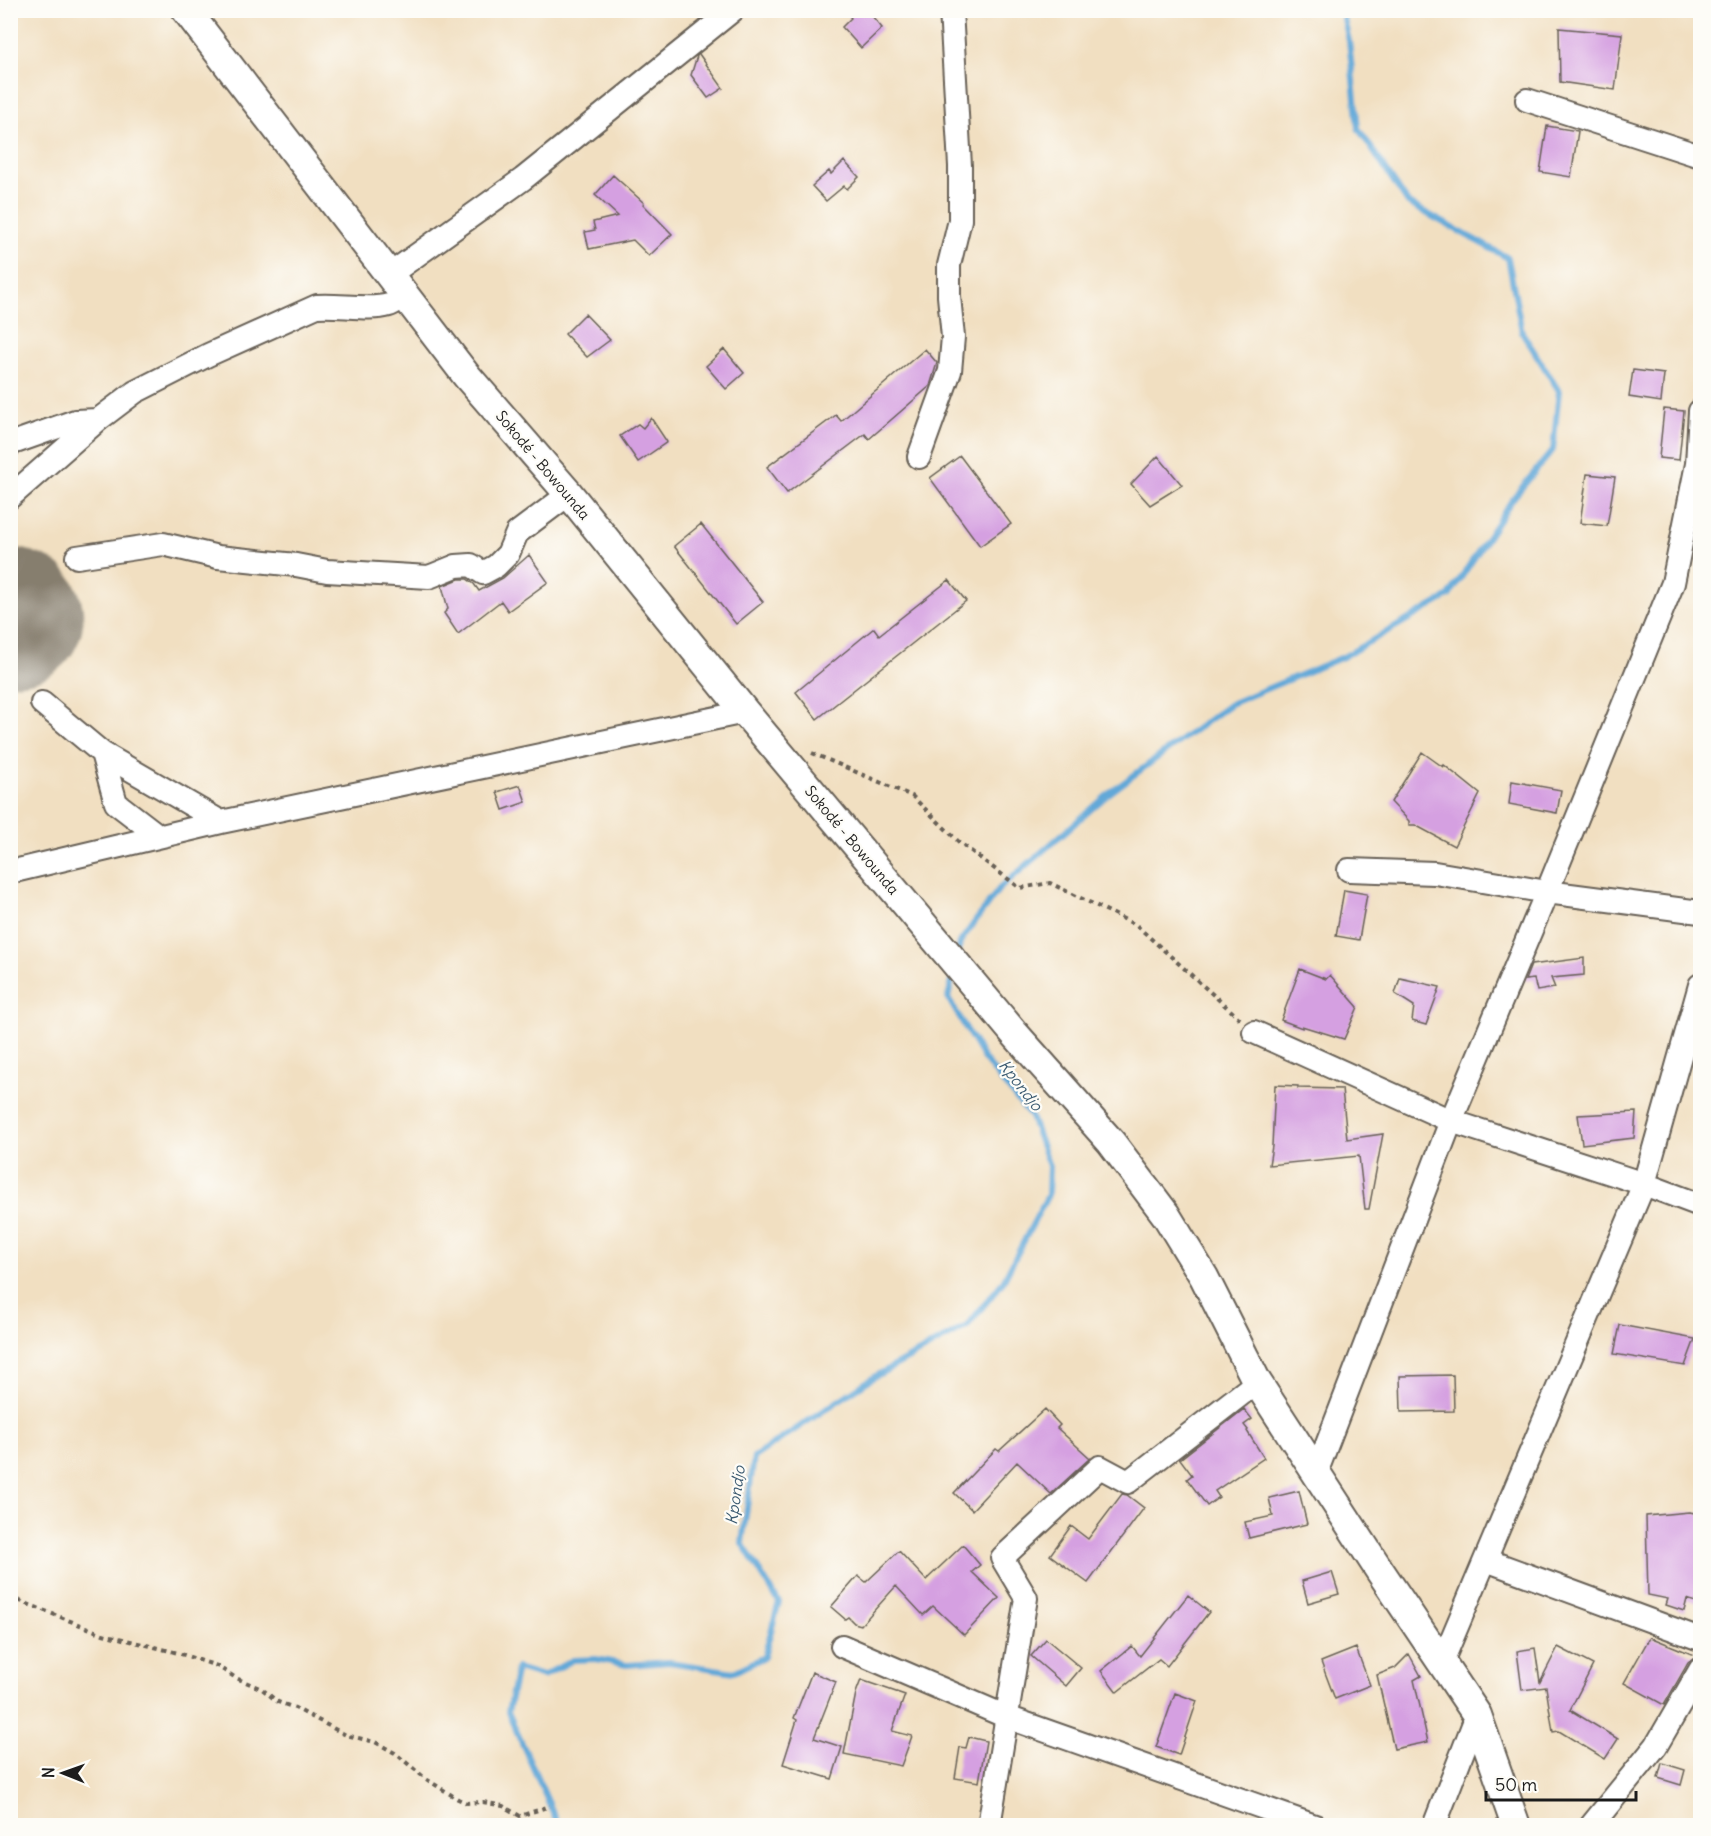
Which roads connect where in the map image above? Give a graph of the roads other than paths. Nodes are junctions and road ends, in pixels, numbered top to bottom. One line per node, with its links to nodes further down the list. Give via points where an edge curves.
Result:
1 (186, 10): 6 (main road, Sokodé - Bowounda)
2 (733, 10): 6 (street)
3 (951, 10): 10 (street, via 960,198 960,220 949,265 953,337 950,371)
4 (1527, 100): 5 (street)
5 (1701, 156)
6 (397, 285): 8 (street, via 389,305 317,306 135,392); 12 (main road, Sokodé - Bowounda, via 466,375)
7 (1701, 411): 11 (street)
8 (98, 420): 9 (street, via 75,421); 13 (street)
9 (10, 444)
10 (919, 457)
11 (1699, 464): 22 (street, via 1673,583)
12 (568, 494): 14 (street, via 517,533 508,554 483,573 471,566 456,566 429,577 327,571 218,557 163,544); 16 (main road, Sokodé - Bowounda)
13 (10, 497)
14 (77, 557)
15 (42, 703): 17 (street)
16 (745, 712): 18 (street); 29 (main road, Sokodé - Bowounda, via 1014,1033 1111,1142 1166,1215 1204,1277)
17 (102, 753): 18 (street); 19 (street, via 116,803)
18 (221, 822): 19 (street)
19 (159, 836): 21 (street)
20 (1349, 870): 22 (street, via 1434,873)
21 (10, 873)
22 (1547, 892): 23 (street); 26 (street)
23 (1701, 912)
24 (1701, 985): 27 (street)
25 (1254, 1032): 26 (street)
26 (1451, 1121): 27 (street); 30 (street)
27 (1644, 1184): 28 (street); 31 (street)
28 (1701, 1205)
29 (1257, 1382): 30 (main road, Sokodé - Bowounda); 37 (street, via 1128,1482 1100,1467 1002,1558 1026,1598)
30 (1316, 1473): 34 (main road, Sokodé - Bowounda)
31 (1486, 1560): 32 (street); 34 (street)
32 (1701, 1639)
33 (842, 1646): 37 (street)
34 (1442, 1662): 36 (main road, Sokodé - Bowounda)
35 (1701, 1670): 42 (street, via 1656,1746)
36 (1477, 1714): 40 (street); 41 (main road, Sokodé - Bowounda)
37 (1007, 1717): 38 (street); 39 (street)
38 (989, 1826)
39 (1315, 1826)
40 (1434, 1826)
41 (1516, 1826)
42 (1591, 1826)

